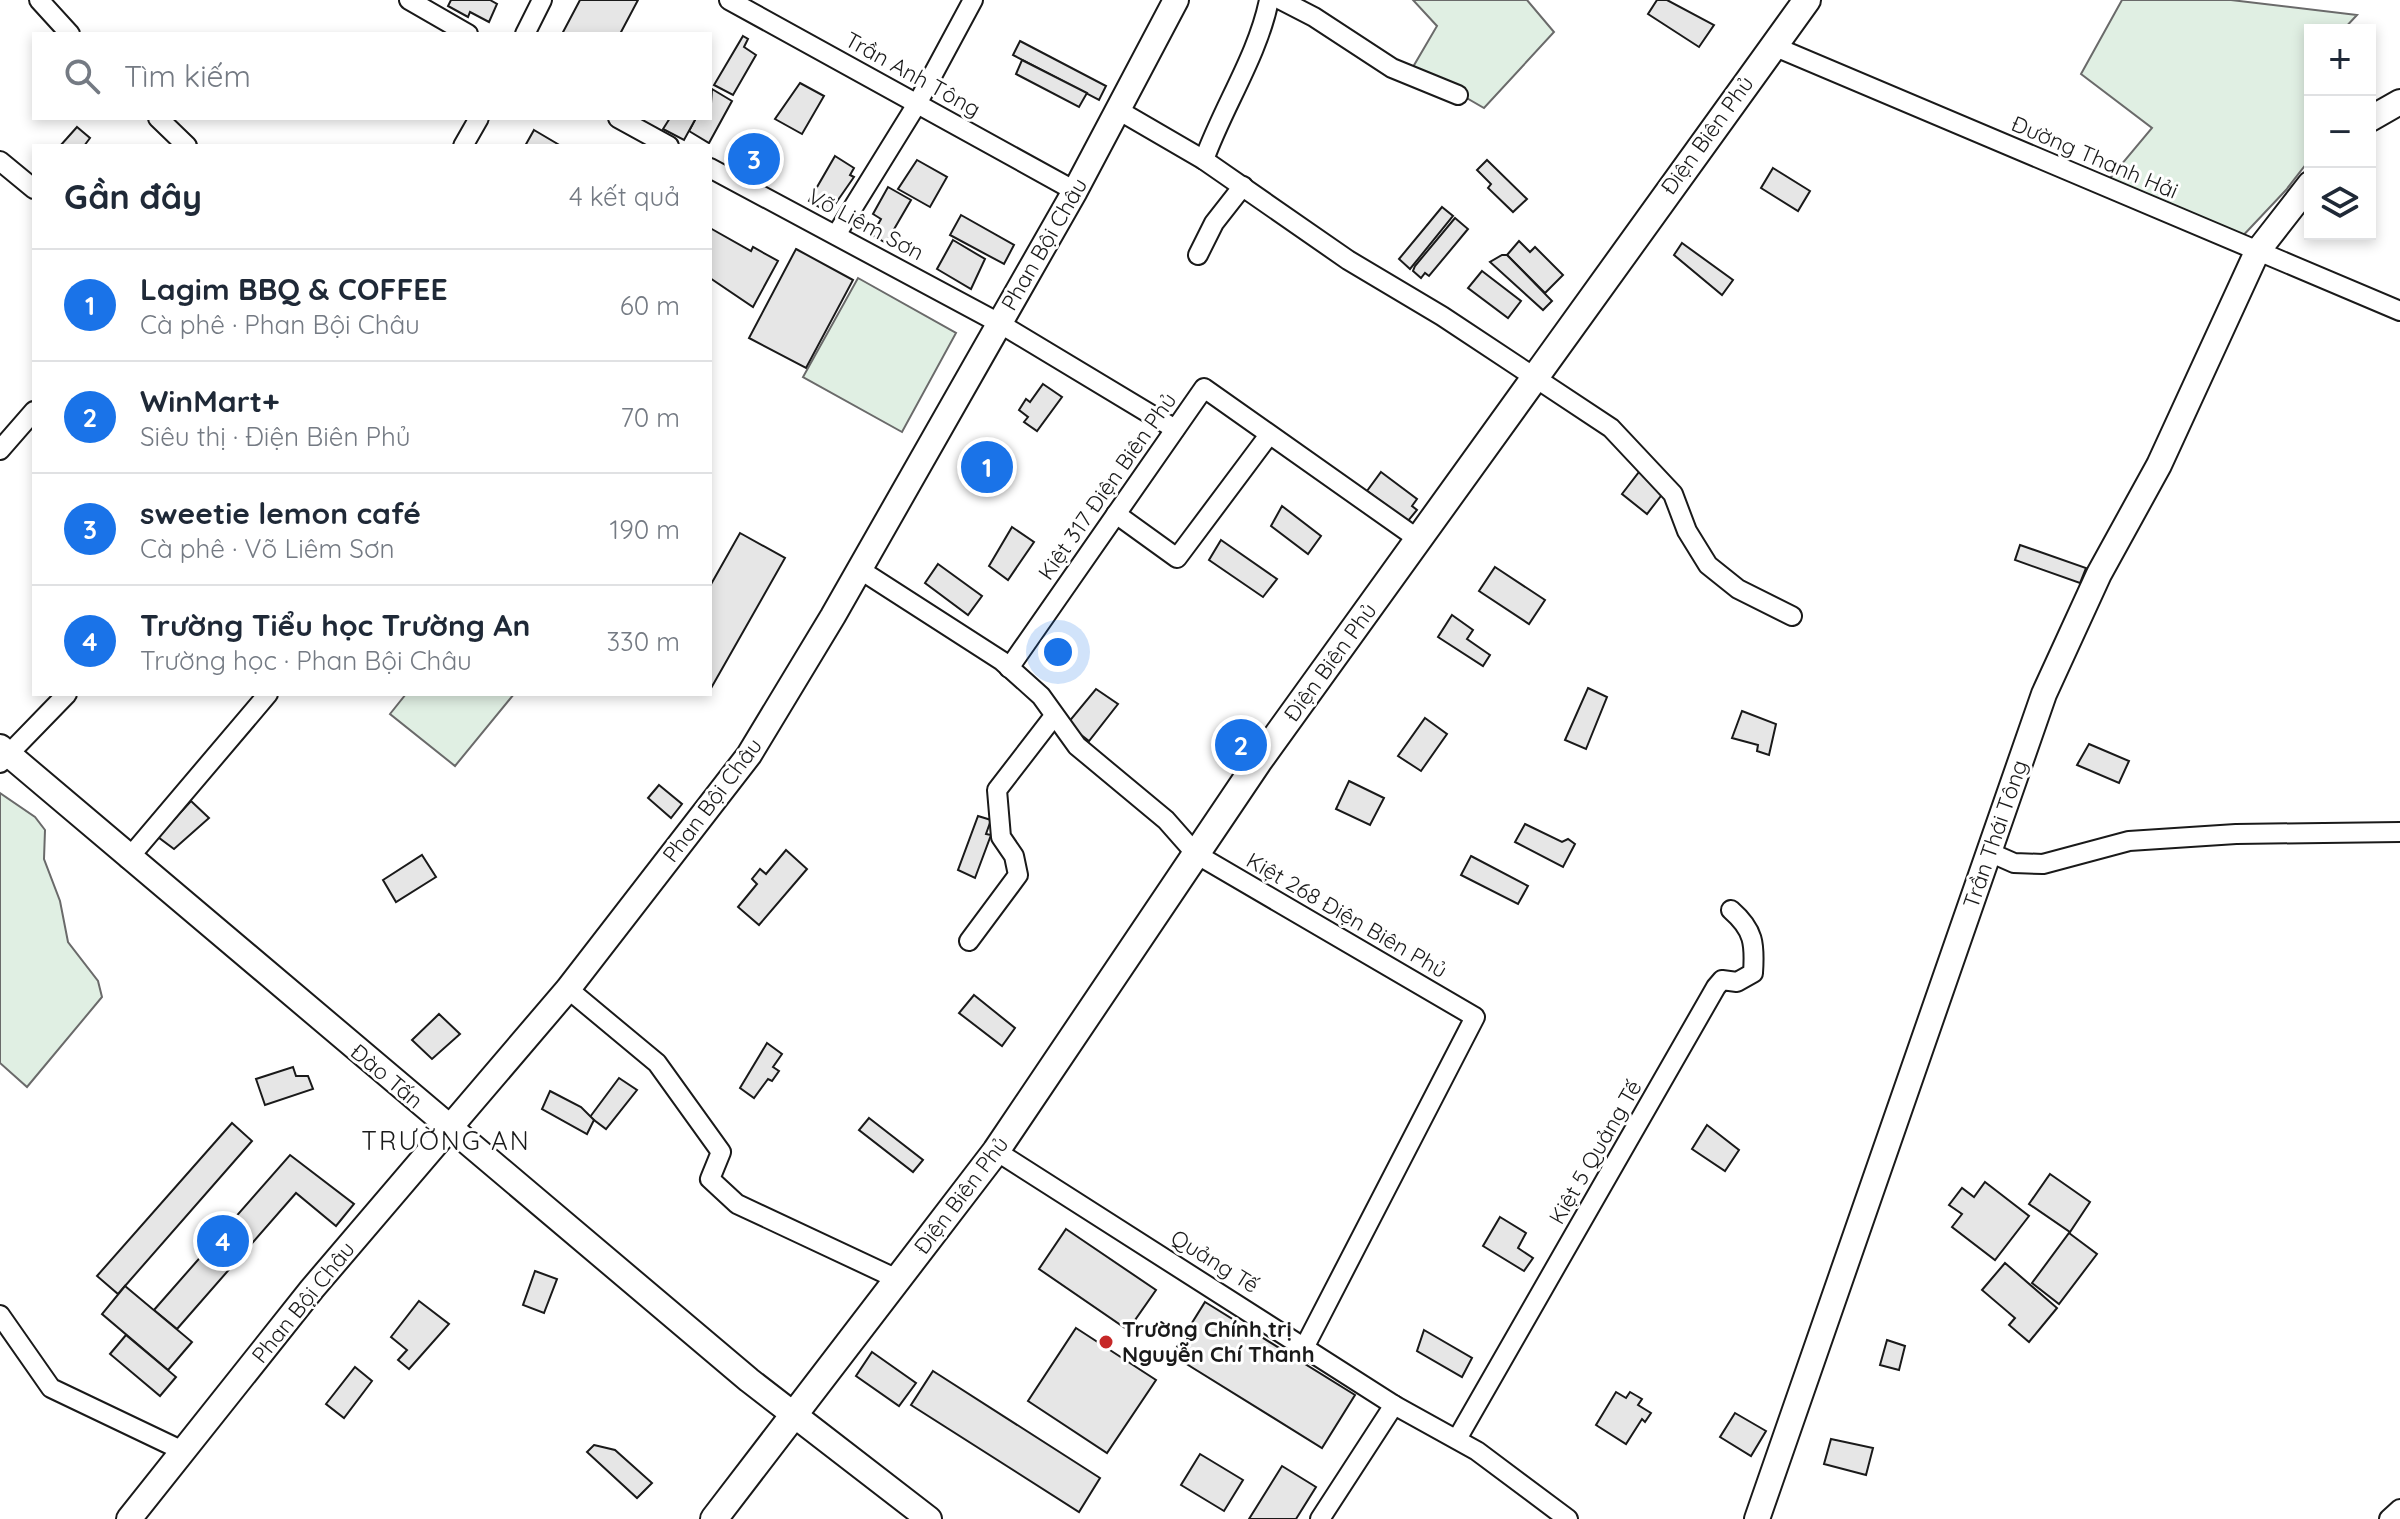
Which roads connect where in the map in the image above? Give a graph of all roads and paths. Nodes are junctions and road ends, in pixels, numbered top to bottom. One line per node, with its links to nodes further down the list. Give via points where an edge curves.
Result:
1 (39, 0): 10 (street)
2 (409, 0): 11 (street)
3 (542, 0): 12 (street)
4 (729, 0): 16 (street, Trần Anh Tông)
5 (973, 0): 16 (street)
6 (1176, 0): 17 (street, Phan Bội Châu)
7 (1269, 0): 25 (street)
8 (1281, 0): 14 (street, via 1392,68)
9 (1807, 0): 13 (main road, Điện Biên Phủ)
10 (68, 32)
11 (465, 32)
12 (526, 32)
13 (1771, 45): 33 (street, Đường Thanh Hải); 37 (main road, Điện Biên Phủ)
14 (1458, 95)
15 (2400, 102): 18 (street)
16 (917, 104): 30 (street, Trần Anh Tông); 32 (street)
17 (1118, 110): 25 (street); 30 (street, Phan Bội Châu)
18 (2376, 116)
19 (160, 120): 22 (street)
20 (478, 120): 23 (street)
21 (622, 120): 24 (street)
22 (185, 144)
23 (464, 144)
24 (665, 144)
25 (1204, 160): 28 (street)
26 (0, 161): 29 (street)
27 (712, 169): 32 (street, Võ Liêm Sơn)
28 (1243, 186): 34 (street, via 1214,223); 37 (street)
29 (32, 187)
30 (1075, 191): 36 (street, Phan Bội Châu)
31 (2304, 192): 33 (street, Trần Thái Tông)
32 (836, 235): 36 (street, Võ Liêm Sơn)
33 (2257, 252): 35 (street, Đường Thanh Hải); 52 (street, Trần Thái Tông, via 2159,465 2099,574 2044,694)
34 (1198, 255)
35 (2400, 311)
36 (999, 323): 39 (street, Võ Liêm Sơn); 44 (street, Phan Bội Châu)
37 (1533, 378): 43 (main road, Điện Biên Phủ); 45 (street, via 1611,428 1636,454 1673,494 1708,565 1738,589)
38 (32, 413): 41 (street)
39 (1175, 429): 40 (street, Kiệt 317 Điện Biên Phủ, via 1204,388); 42 (street, Kiệt 317 Điện Biên Phủ)
40 (1269, 435): 42 (street, via 1177,558); 43 (street, Kiệt 317 Điện Biên Phủ)
41 (0, 450)
42 (1116, 514): 46 (street, Kiệt 317 Điện Biên Phủ)
43 (1418, 539): 53 (main road, Điện Biên Phủ)
44 (859, 569): 46 (street, Kiệt 268 Điện Biên Phủ); 57 (street, Phan Bội Châu, via 749,755)
45 (1792, 616)
46 (1009, 668): 49 (street, Kiệt 268 Điện Biên Phủ, via 1041,696)
47 (65, 696): 50 (street)
48 (266, 696): 54 (street)
49 (1054, 716): 53 (street, Kiệt 268 Điện Biên Phủ, via 1077,746 1166,820); 56 (street, via 997,790 1001,837 1014,856 1018,875)
50 (3, 755): 54 (street, Đào Tấn)
51 (2400, 832): 52 (street, via 2129,841 2043,864 2014,863)
52 (1989, 852): 73 (street, Trần Thái Tông)
53 (1196, 854): 59 (main road, Điện Biên Phủ); 62 (street, Kiệt 268 Điện Biên Phủ, via 1475,1017)
54 (128, 859): 58 (street, Đào Tấn)
55 (1731, 910): 65 (street, Kiệt 5 Quảng Tế, via 1756,943 1753,973 1737,982 1722,980 1716,987)
56 (969, 941)
57 (568, 989): 58 (street, Phan Bội Châu); 60 (street, via 657,1063 721,1152 710,1179 737,1204)
58 (449, 1128): 64 (street, Đào Tấn); 66 (street, Phan Bội Châu)
59 (996, 1151): 60 (main road, Điện Biên Phủ); 62 (street, Quảng Tế)
60 (897, 1279): 64 (main road, Điện Biên Phủ)
61 (0, 1315): 66 (street, via 51,1388)
62 (1305, 1346): 63 (street, Quảng Tế)
63 (1394, 1405): 65 (street, Quảng Tế); 71 (street)
64 (792, 1415): 69 (main road, Điện Biên Phủ); 70 (street, Đào Tấn)
65 (1457, 1439): 72 (street, Quảng Tế)
66 (183, 1451): 68 (street, Phan Bội Châu)
67 (2400, 1509): 74 (street)
68 (129, 1519)
69 (714, 1519)
70 (929, 1519)
71 (1320, 1519)
72 (1568, 1519)
73 (1757, 1519)
74 (2389, 1519)

